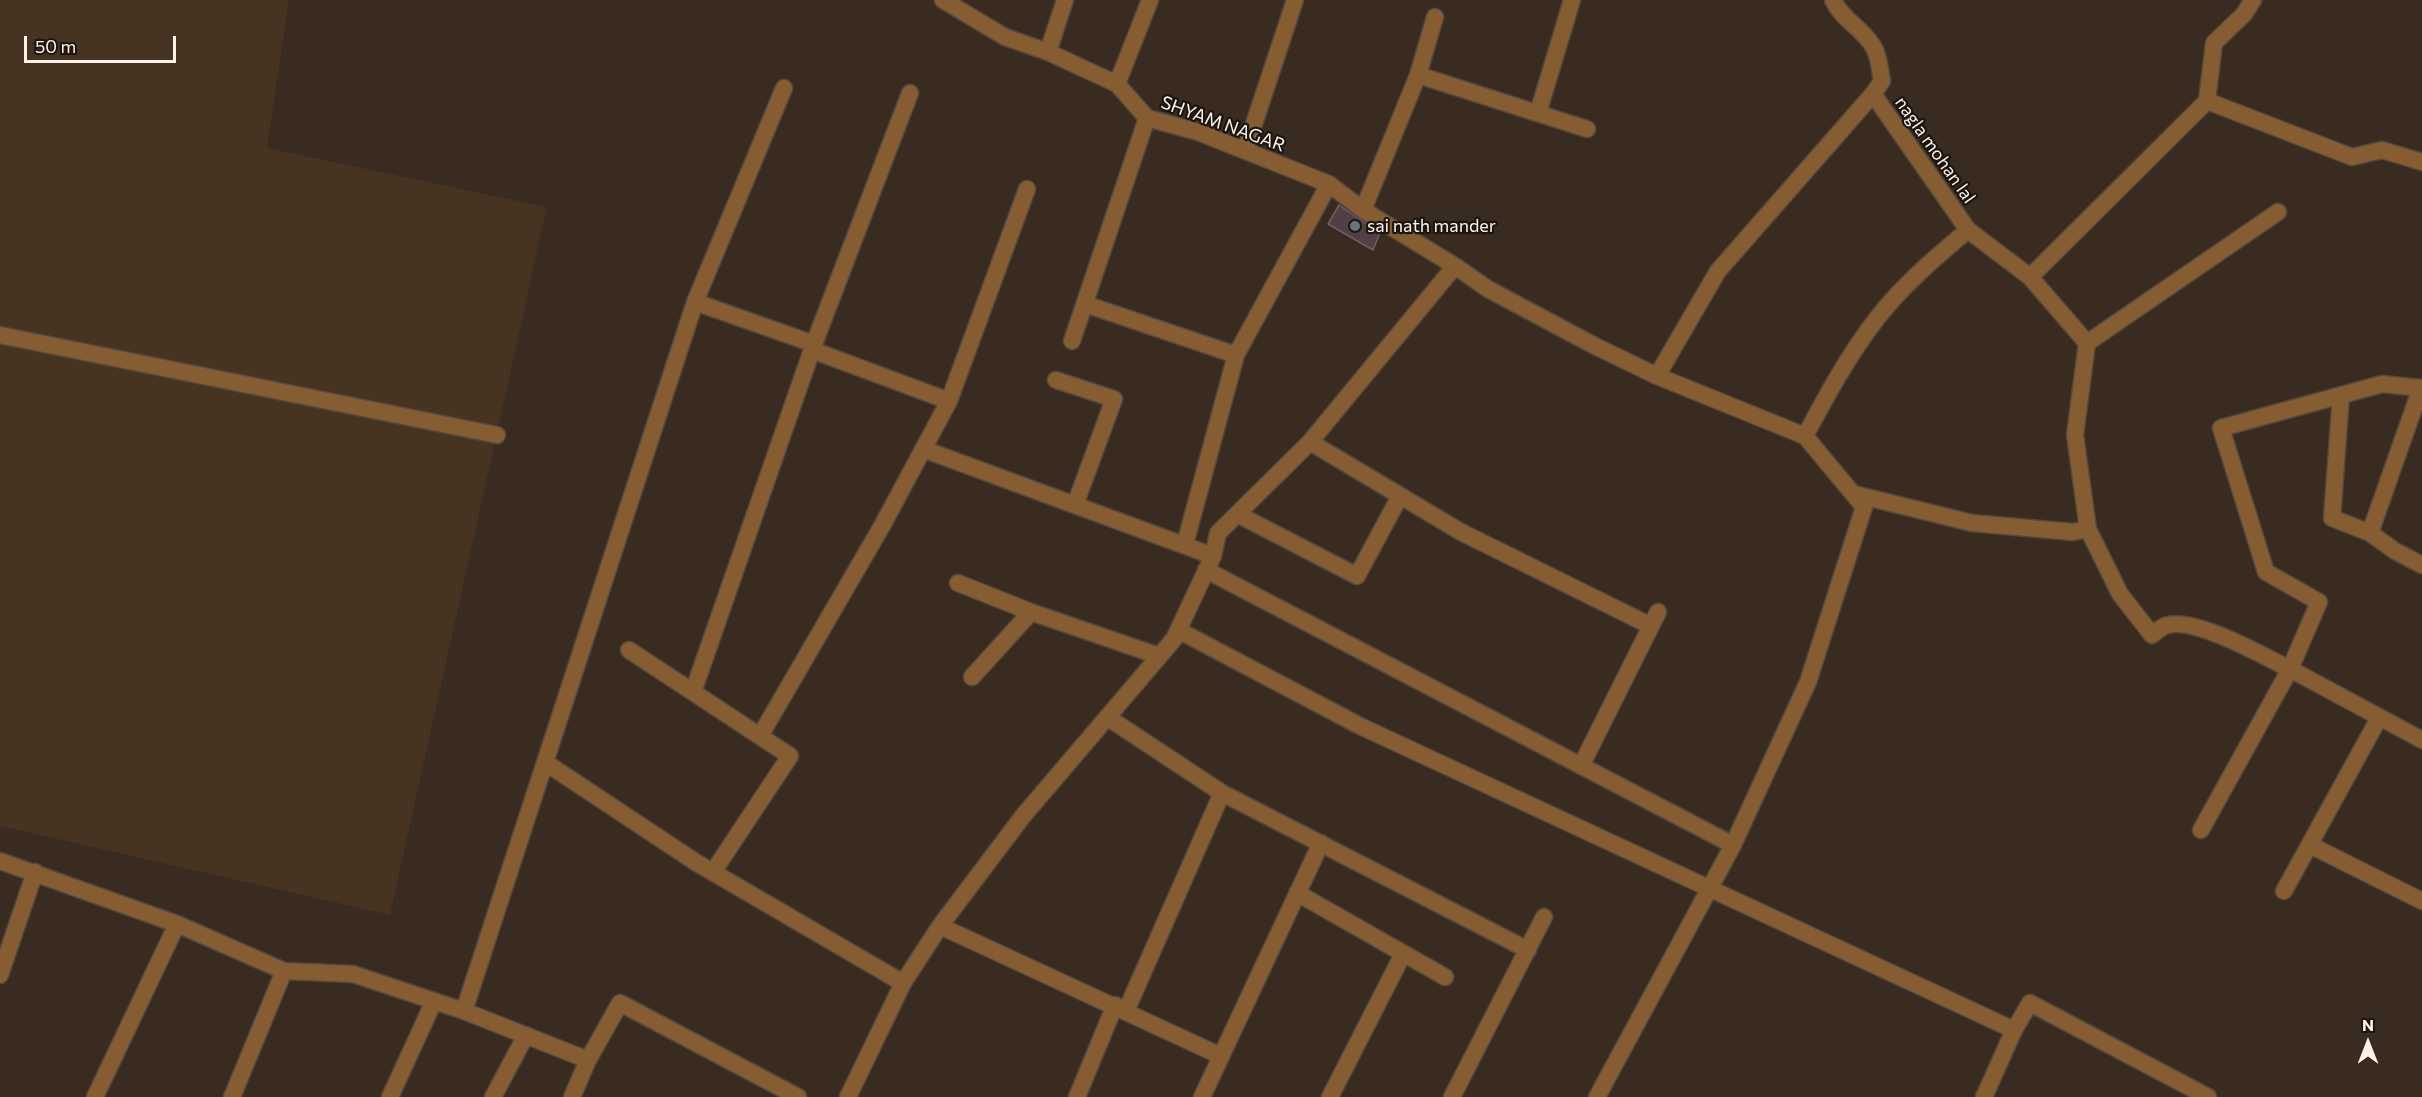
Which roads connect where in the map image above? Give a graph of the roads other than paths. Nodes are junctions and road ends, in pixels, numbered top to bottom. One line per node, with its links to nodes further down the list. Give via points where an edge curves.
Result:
1 (944, 0): 9 (street, SHYAM NAGAR, via 1005,37)
2 (1065, 0): 9 (street)
3 (1150, 0): 11 (street)
4 (1295, 0): 19 (street)
5 (1572, 0): 16 (street)
6 (1833, 0): 14 (street, via 1838,12 1875,48 1882,81)
7 (2253, 0): 15 (street, via 2214,43)
8 (1435, 17): 10 (street)
9 (1048, 52): 11 (street, SHYAM NAGAR)
10 (1418, 75): 16 (street); 23 (street)
11 (1117, 84): 17 (street, SHYAM NAGAR)
12 (784, 88): 28 (street)
13 (910, 93): 33 (street)
14 (1873, 94): 25 (street, nagla mohan lal); 35 (street, nagla mohan lal, via 1718,271)
15 (2207, 101): 20 (street, via 2352,157 2382,150); 27 (street)
16 (1538, 114): 18 (street)
17 (1147, 118): 19 (street, SHYAM NAGAR, via 1198,132); 29 (street)
18 (1587, 129)
19 (1245, 151): 21 (street, SHYAM NAGAR)
20 (2422, 162)
21 (1329, 184): 23 (street, SHYAM NAGAR); 34 (street)
22 (1028, 189): 39 (street)
23 (1363, 210): 26 (street, SHYAM NAGAR)
24 (2278, 212): 32 (street)
25 (1968, 230): 27 (street); 41 (street, nagla mohan lal, via 1921,270 1878,317 1839,373)
26 (1455, 266): 35 (street, SHYAM NAGAR, via 1488,290); 42 (street)
27 (2030, 277): 32 (street)
28 (695, 302): 33 (street); 65 (street)
29 (1085, 304): 31 (street); 34 (street)
30 (0, 335): 40 (street)
31 (1072, 341)
32 (2087, 343): 48 (street, via 2075,435)
33 (813, 347): 39 (street); 60 (street)
34 (1236, 355): 50 (street)
35 (1657, 376): 41 (street)
36 (1056, 380): 46 (street, via 1114,399)
37 (2422, 388): 38 (street, via 2382,384); 49 (street)
38 (2341, 395): 49 (street, via 2332,518); 58 (street, via 2221,428 2266,572 2319,602)
39 (949, 401): 43 (street)
40 (496, 435)
41 (1805, 436): 44 (street)
42 (1310, 442): 45 (street); 47 (street)
43 (923, 449): 46 (street); 63 (street)
44 (1854, 494): 48 (street, via 1972,523 2073,532); 70 (street, via 1864,507 1808,682)
45 (1400, 496): 47 (street, via 1357,576); 66 (street, via 1461,532 1654,619)
46 (1076, 505): 50 (street)
47 (1237, 514): 51 (street, via 1218,533)
48 (2088, 529): 58 (street, via 2120,594 2152,635 2165,625 2181,623 2210,631)
49 (2370, 533): 52 (street)
50 (1185, 544): 51 (street)
51 (1209, 563): 55 (street); 66 (street)
52 (2422, 565)
53 (958, 583): 54 (street)
54 (1031, 612): 57 (street); 59 (street)
55 (1178, 630): 57 (street); 75 (street, via 1360,726)
56 (629, 650): 60 (street)
57 (1159, 656): 61 (street)
58 (2290, 669): 62 (street); 68 (street)
59 (972, 677)
60 (693, 692): 63 (street)
61 (1107, 717): 67 (street); 81 (street, via 1023,816)
62 (2379, 718): 64 (street); 71 (street)
63 (760, 736): 74 (street, via 790,756)
64 (2422, 740)
65 (546, 763): 74 (street); 90 (street)
66 (1581, 766): 70 (street)
67 (1222, 793): 69 (street); 89 (street)
68 (2201, 830)
69 (1321, 843): 77 (street); 82 (street)
70 (1733, 845): 75 (street)
71 (2310, 845): 76 (street); 78 (street)
72 (0, 861): 73 (street)
73 (35, 872): 80 (street); 85 (street)
74 (713, 872): 87 (street)
75 (1708, 889): 91 (street); 106 (street)
76 (2284, 891)
77 (1298, 893): 83 (street); 93 (street)
78 (2422, 901)
79 (1544, 917): 82 (street)
80 (177, 924): 84 (street); 95 (street)
81 (940, 926): 87 (street); 89 (street)
82 (1528, 950): 105 (street)
83 (1403, 954): 86 (street); 104 (street)
84 (284, 971): 88 (street, via 353,974); 96 (street)
85 (0, 975)
86 (1446, 978)
87 (903, 982): 101 (street)
88 (434, 1001): 90 (street); 97 (street)
89 (1120, 1008): 93 (street); 102 (street)
90 (465, 1011): 92 (street)
91 (2014, 1030): 107 (street); 108 (street, via 2030,1003)
92 (526, 1035): 94 (street); 98 (street)
93 (1221, 1056): 103 (street)
94 (588, 1060): 99 (street); 100 (street, via 620,1003)
95 (95, 1097)
96 (232, 1097)
97 (390, 1097)
98 (493, 1097)
99 (572, 1097)
100 (798, 1097)
101 (848, 1097)
102 (1077, 1097)
103 (1202, 1097)
104 (1330, 1097)
105 (1452, 1097)
106 (1597, 1097)
107 (1984, 1097)
108 (2208, 1097)

